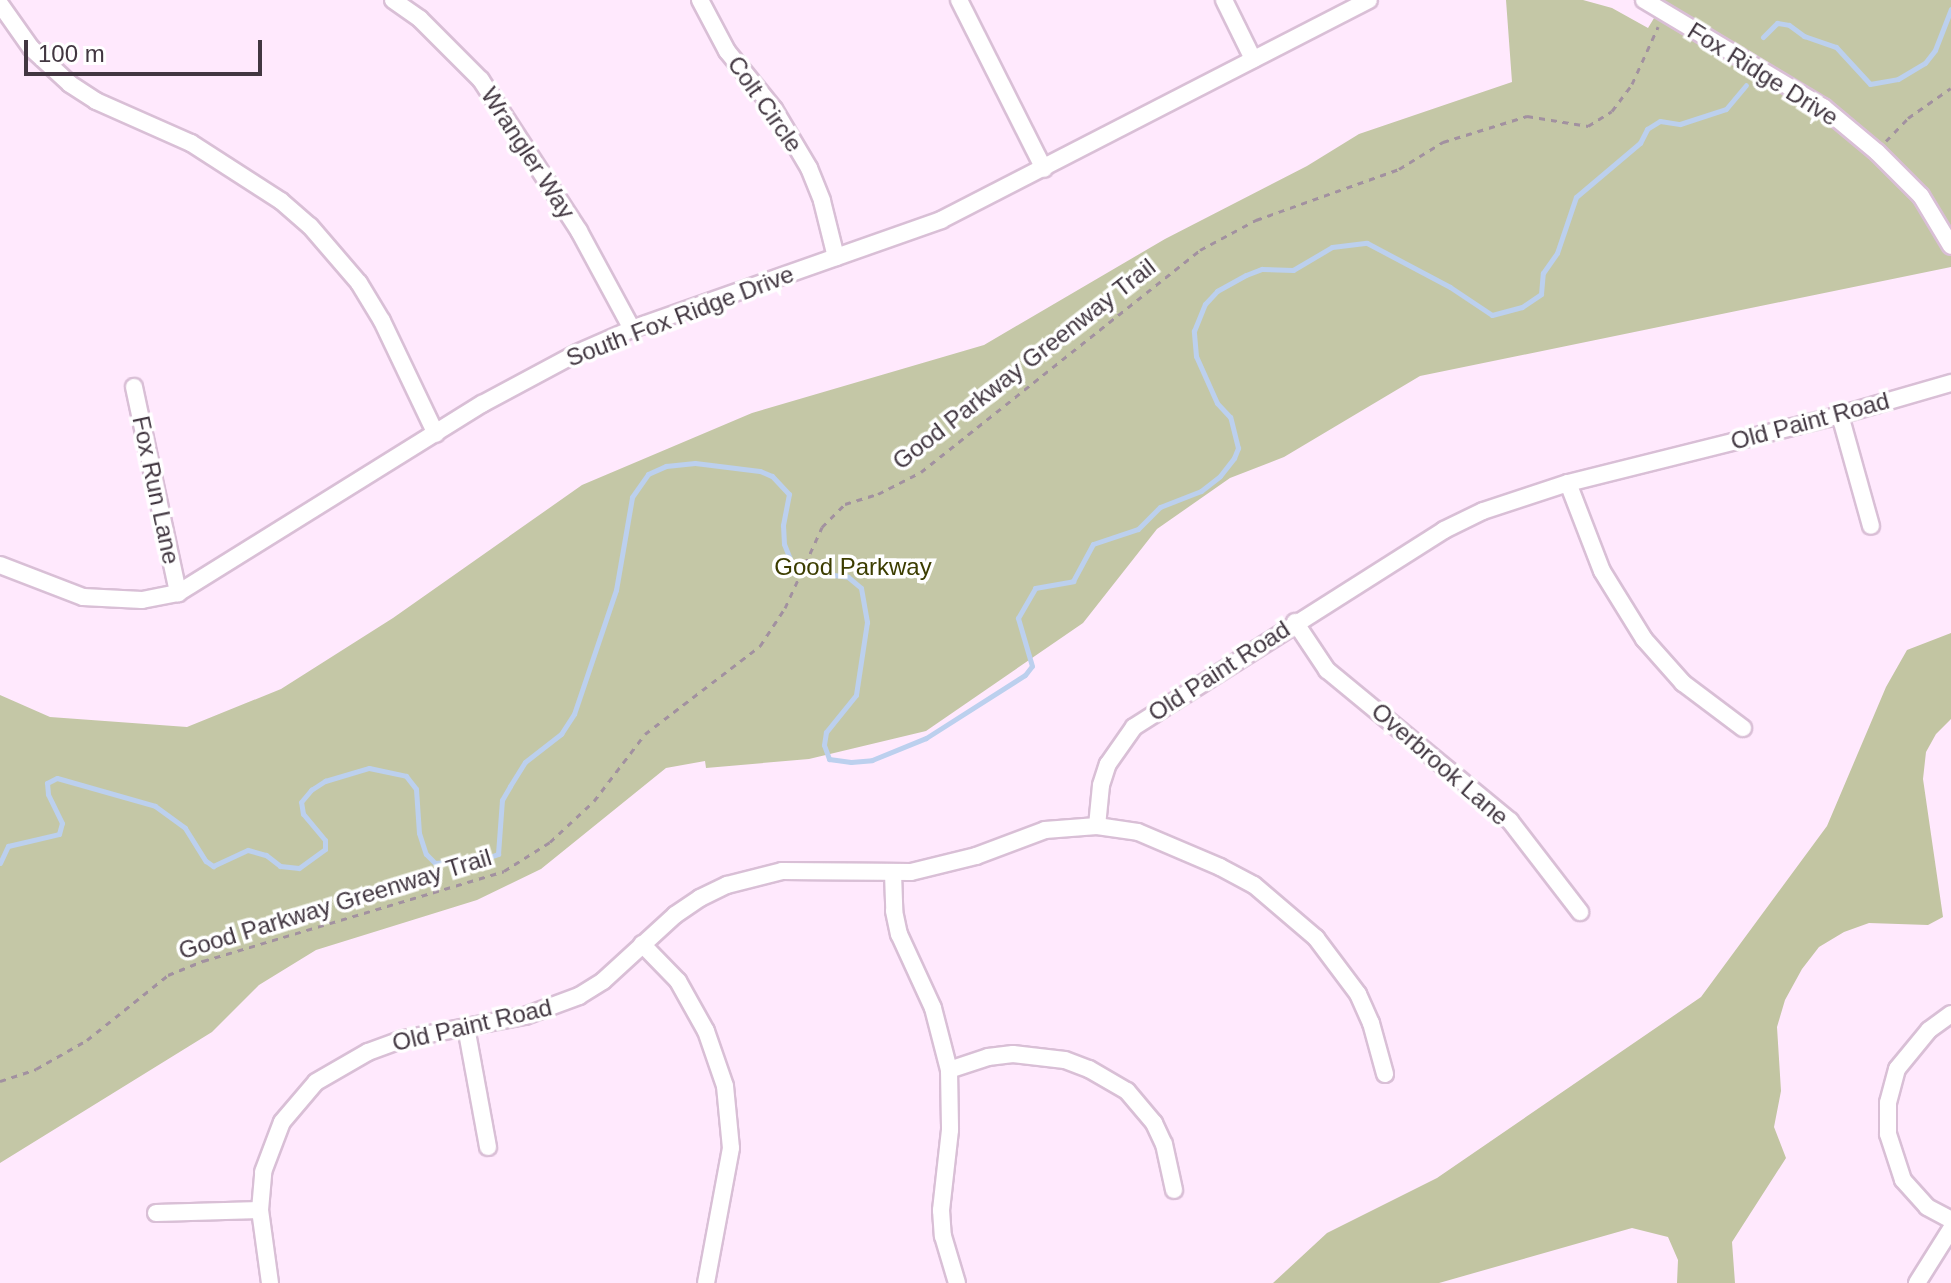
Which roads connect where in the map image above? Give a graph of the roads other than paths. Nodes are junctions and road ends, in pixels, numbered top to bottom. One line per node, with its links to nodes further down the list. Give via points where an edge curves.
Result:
1 (393, 0): 12 (street, Wrangler Way, via 420,19 481,80 579,231)
2 (700, 0): 11 (street, Colt Circle, via 727,51 774,109 804,158)
3 (959, 0): 9 (street)
4 (1224, 0): 8 (street)
5 (1369, 0): 8 (street, South Fox Ridge Drive)
6 (1644, 0): 10 (street, Fox Ridge Drive, via 1823,107 1921,196)
7 (0, 4): 16 (street, via 31,48 70,84 191,143 310,226 359,283)
8 (1253, 59): 9 (street, South Fox Ridge Drive)
9 (1044, 169): 11 (street, South Fox Ridge Drive, via 941,220)
10 (1951, 246)
11 (836, 257): 12 (street, South Fox Ridge Drive)
12 (632, 329): 16 (street, South Fox Ridge Drive, via 529,378)
13 (1951, 383): 15 (street, Old Paint Road)
14 (134, 387): 20 (street, Fox Run Lane)
15 (1840, 415): 17 (street, Old Paint Road); 18 (street)
16 (436, 434): 20 (street, South Fox Ridge Drive)
17 (1568, 483): 21 (street, Old Paint Road, via 1444,530); 22 (street, via 1602,571 1644,639 1683,683)
18 (1871, 526)
19 (0, 565): 20 (street, South Fox Ridge Drive, via 83,597 142,600)
20 (178, 593)
21 (1295, 622): 23 (street, Old Paint Road, via 1134,727 1108,764); 25 (street, Overbrook Lane, via 1327,670 1510,821)
22 (1743, 728)
23 (1097, 826): 24 (street, Old Paint Road, via 1045,830 953,863); 30 (street, via 1164,841 1220,867 1280,905 1339,965 1358,994)
24 (893, 873): 26 (street, Old Paint Road, via 812,869 752,877 700,898); 29 (street, via 899,934 933,1008)
25 (1580, 912)
26 (642, 944): 28 (street, Old Paint Road, via 579,996 525,1016); 38 (street, via 678,981 706,1031 725,1086 731,1148)
27 (1951, 1014): 35 (street, via 1929,1030 1897,1069 1888,1103 1888,1134 1903,1180 1927,1207)
28 (466, 1027): 31 (street); 33 (street, Old Paint Road, via 391,1043 316,1082 282,1122 271,1145)
29 (949, 1070): 32 (street, via 988,1057 1039,1055 1077,1064 1117,1084 1154,1123); 39 (street, via 950,1130 941,1210)
30 (1385, 1074)
31 (488, 1147)
32 (1174, 1190)
33 (260, 1210): 34 (street); 37 (street, Old Paint Road)
34 (156, 1213)
35 (1951, 1220)
36 (1951, 1229): 40 (street)
37 (270, 1283)
38 (706, 1283)
39 (957, 1283)
40 (1917, 1283)

